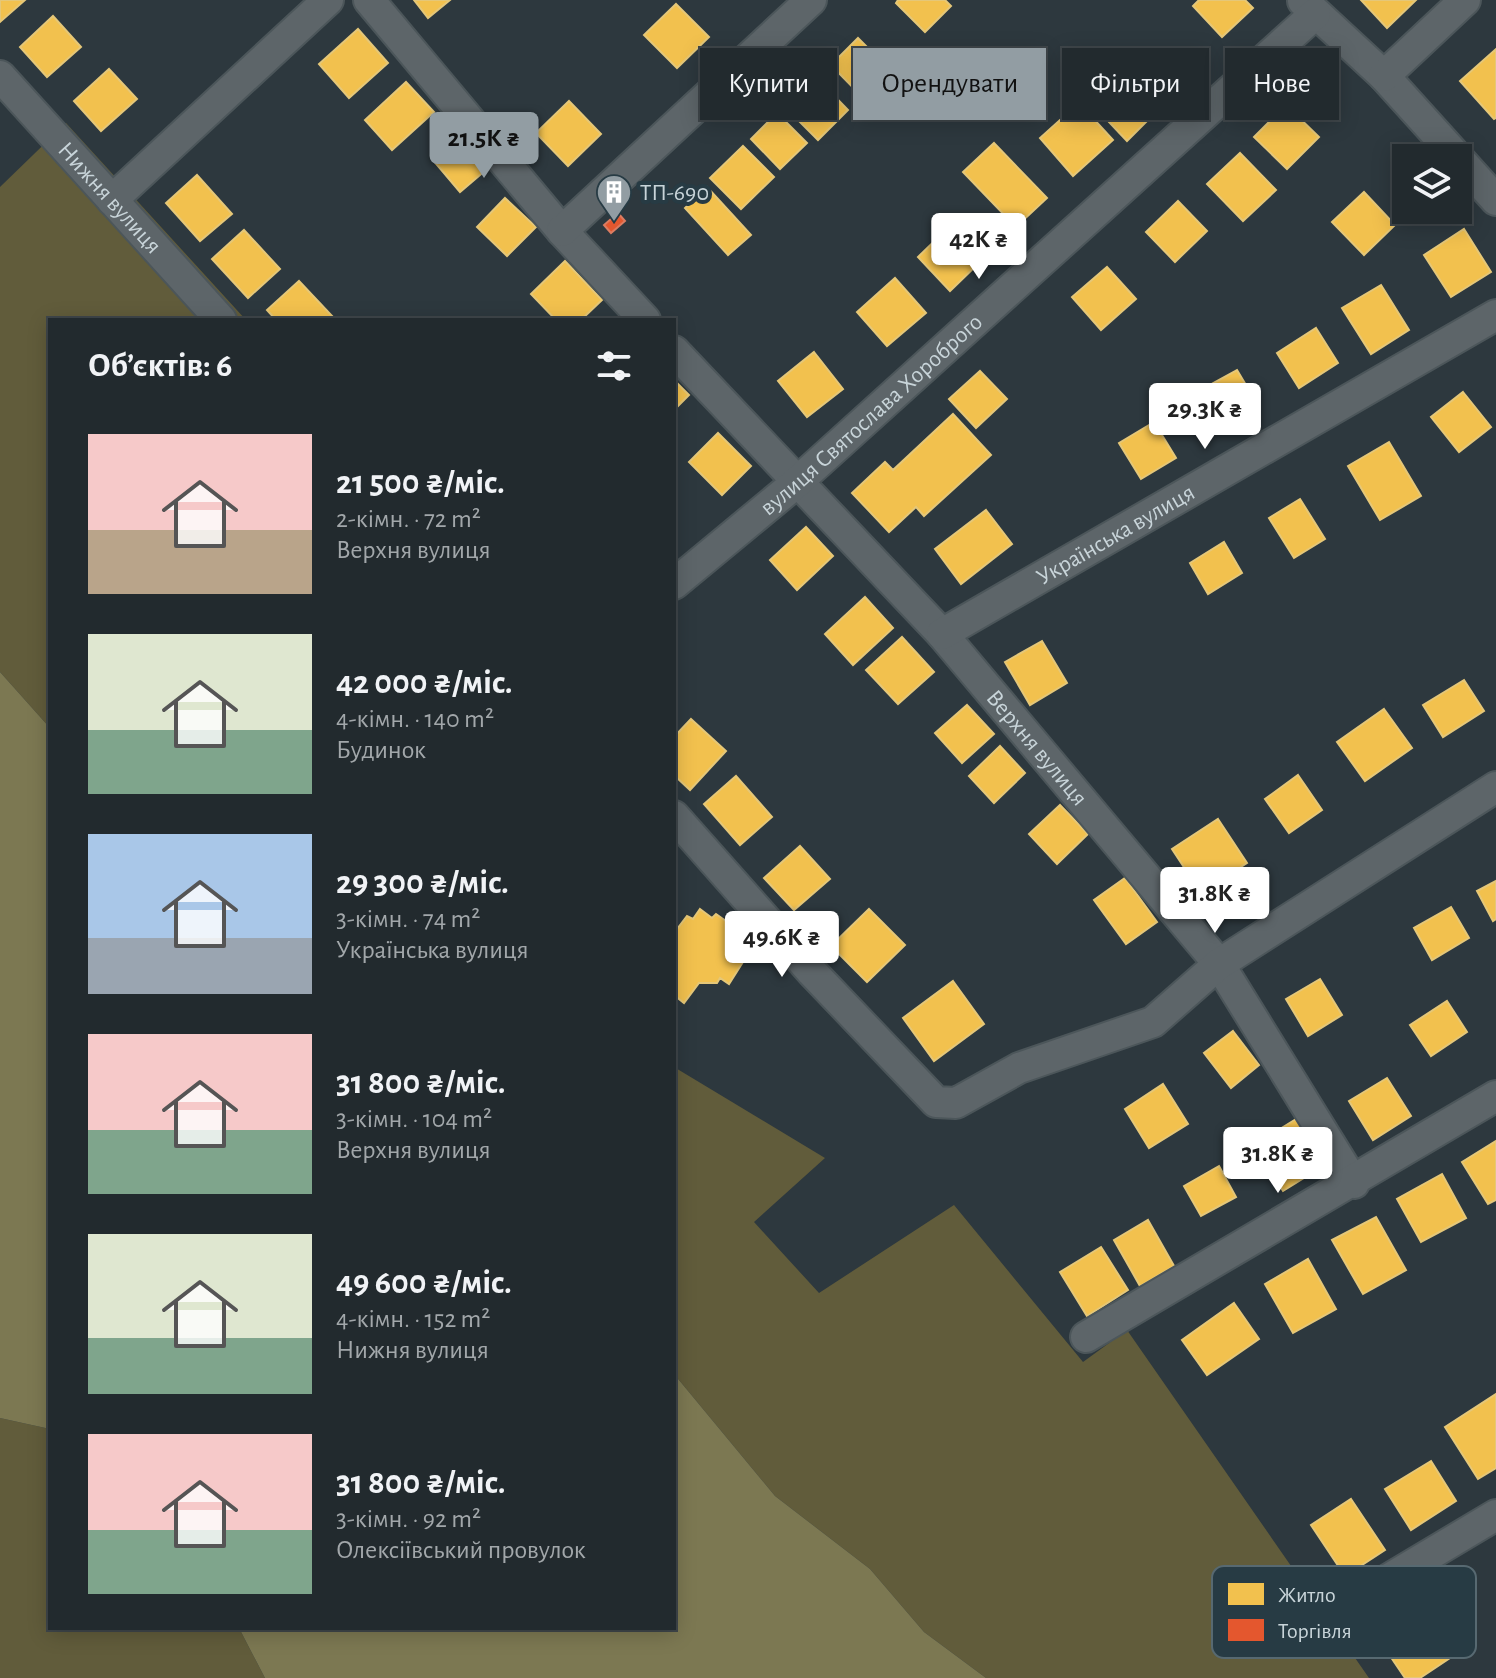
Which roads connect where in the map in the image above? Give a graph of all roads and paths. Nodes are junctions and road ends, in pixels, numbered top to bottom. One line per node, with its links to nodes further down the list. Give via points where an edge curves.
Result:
1 (328, 0): 10 (street)
2 (369, 0): 12 (street)
3 (811, 0): 12 (street)
4 (1465, 0): 7 (street)
5 (1308, 7): 7 (street); 17 (street, вулиця Святослава Хороброго)
6 (0, 76): 10 (street, Нижня вулиця)
7 (1384, 76): 8 (street)
8 (1445, 144)
9 (1472, 173): 11 (street)
10 (112, 200): 14 (street, Нижня вулиця)
11 (1496, 200)
12 (562, 231): 15 (street)
13 (1496, 315): 19 (street, Українська вулиця)
14 (219, 318)
15 (643, 318)
16 (676, 353): 17 (street, Верхня вулиця)
17 (796, 483): 18 (street, вулиця Святослава Хороброго); 19 (street, Верхня вулиця)
18 (676, 582)
19 (942, 634): 22 (street, Верхня вулиця)
20 (1496, 787): 22 (street)
21 (676, 818): 22 (street, via 936,1102 956,1103 1019,1068 1153,1022)
22 (1219, 964): 24 (street, Верхня вулиця)
23 (1496, 1096): 24 (street)
24 (1354, 1183): 25 (street)
25 (1086, 1337)
26 (1496, 1515): 27 (street)
27 (1411, 1566)

